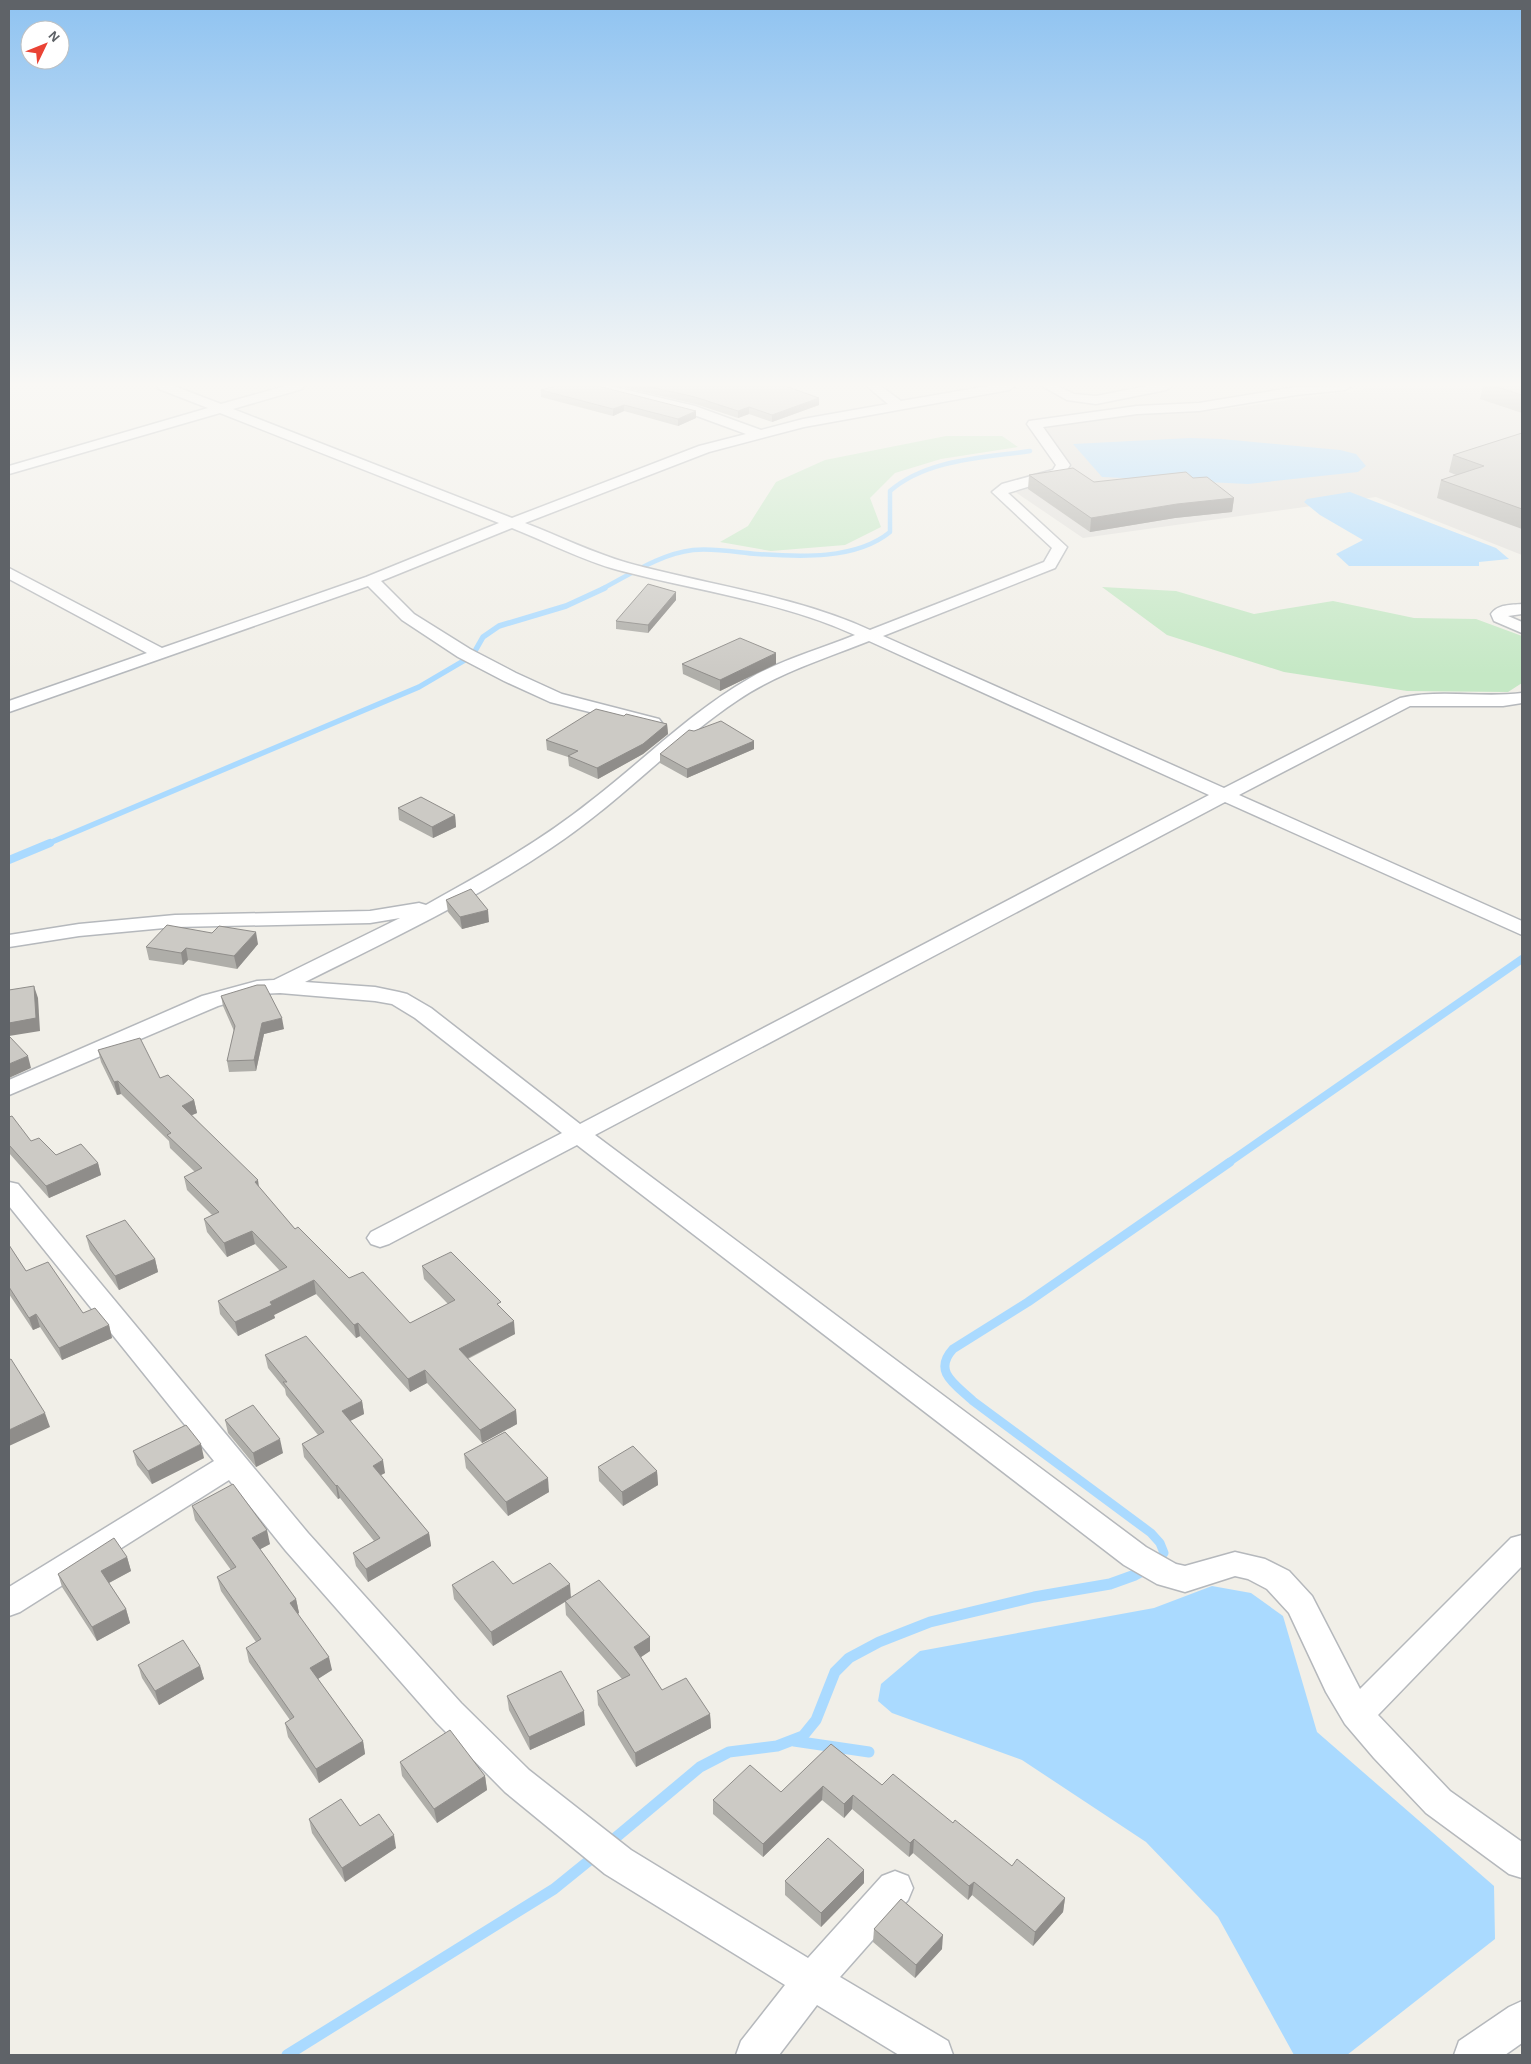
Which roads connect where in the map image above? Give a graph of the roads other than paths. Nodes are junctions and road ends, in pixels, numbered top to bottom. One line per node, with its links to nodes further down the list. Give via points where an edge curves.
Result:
1 (406, 482): 4 (street)
2 (618, 482): 4 (street)
3 (1024, 482): 9 (street, via 999,492 1060,547 1050,565)
4 (510, 524): 6 (street); 9 (street, via 621,566 786,606)
5 (9, 574): 10 (street)
6 (371, 580): 10 (street); 13 (street, via 408,618 470,656 556,698)
7 (1522, 609): 8 (street, via 1499,614 1500,618)
8 (1522, 628)
9 (870, 635): 13 (street, via 759,680 714,707); 14 (street)
10 (160, 654): 12 (street)
11 (1522, 698): 14 (street, via 1406,702)
12 (9, 707)
13 (684, 731): 15 (street, via 618,790 577,821 506,868)
14 (1223, 794): 16 (street); 20 (street)
15 (440, 906): 17 (street, via 370,917 175,921 79,930); 18 (street)
16 (1522, 929)
17 (9, 942)
18 (280, 986): 19 (street, via 257,988 210,1002); 20 (street, via 399,999 423,1013)
19 (9, 1088)
20 (579, 1135): 22 (street); 26 (street, via 1135,1556 1168,1575 1184,1579 1235,1564 1254,1568 1278,1580 1301,1605)
21 (9, 1190): 23 (street)
22 (380, 1238)
23 (232, 1464): 25 (street); 29 (street, via 449,1713 517,1781 618,1862)
24 (1522, 1548): 26 (street)
25 (9, 1603)
26 (1357, 1714): 27 (street, via 1438,1802)
27 (1522, 1862)
28 (895, 1888): 29 (street)
29 (811, 1982): 31 (street); 32 (street)
30 (1522, 2020): 33 (street)
31 (755, 2055)
32 (934, 2055)
33 (1473, 2055)

